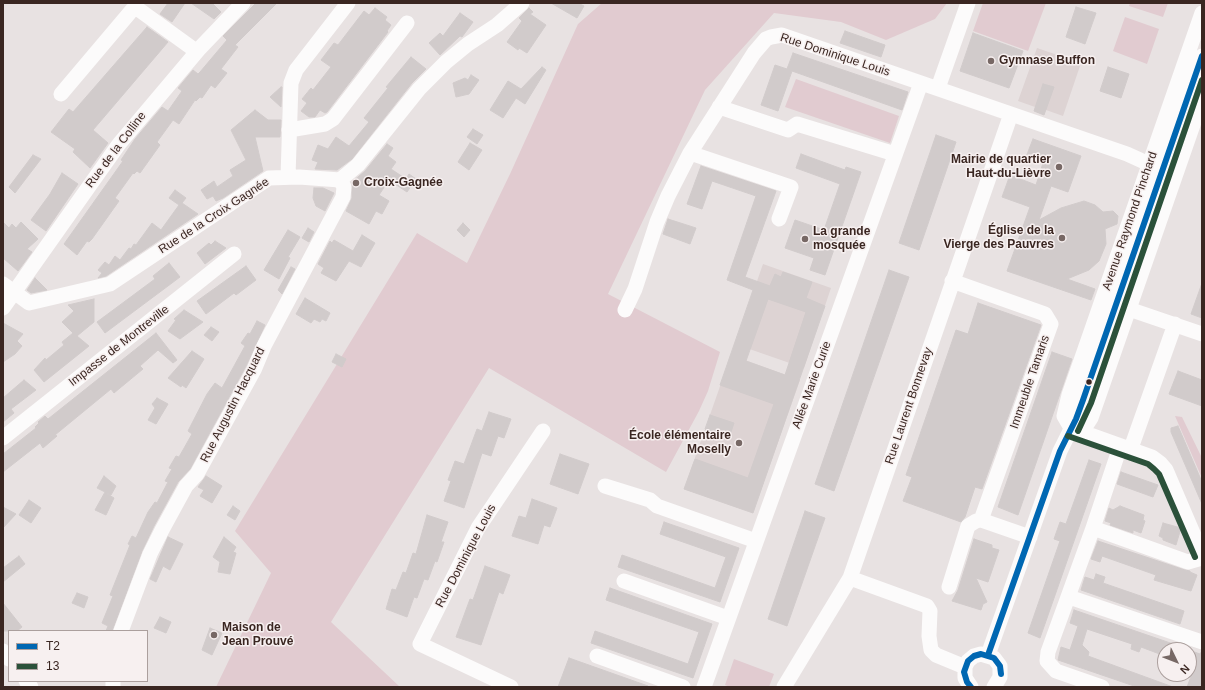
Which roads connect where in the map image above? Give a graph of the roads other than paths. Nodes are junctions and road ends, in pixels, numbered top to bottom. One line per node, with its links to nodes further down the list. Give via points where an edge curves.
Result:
1 (243, 3): 7 (street, Rue de la Colline)
2 (348, 3): 15 (street, via 296,70 291,82)
3 (522, 3): 20 (street, via 497,25 441,66 419,89 358,165)
4 (968, 3): 10 (street)
5 (1202, 13): 18 (street, Avenue Raymond Pinchard)
6 (407, 23): 15 (street, via 333,119 325,124)
7 (196, 52): 11 (street, via 138,9 132,10); 24 (street, Rue de la Colline, via 119,144)
8 (1202, 56): 25 (street, Avenue Raymond Pinchard)
9 (921, 83): 10 (street, Rue Dominique Louis); 13 (street, Rue Dominique Louis, via 782,35 775,35 766,39 760,46); 17 (street, Allée Marie Curie)
10 (938, 88): 14 (street, Rue Dominique Louis)
11 (61, 94)
12 (1202, 99): 25 (street, Avenue Raymond Pinchard)
13 (719, 107): 16 (street, Rue Dominique Louis); 17 (street, via 788,130 797,124)
14 (1011, 114): 18 (street, Rue Dominique Louis); 23 (street, Rue Laurent Bonnevay)
15 (289, 130): 19 (street)
16 (690, 153): 21 (street, via 791,187); 27 (street, Rue Dominique Louis, via 657,222 635,289)
17 (896, 154): 38 (street, Allée Marie Curie)
18 (1149, 164): 25 (street, Avenue Raymond Pinchard)
19 (288, 177): 20 (street, Rue de la Croix Gagnée); 24 (street, Rue de la Croix Gagnée, via 274,177 262,181 110,284 35,302 25,302)
20 (340, 180): 46 (street, Rue Augustin Hacquard, via 344,188 343,196 197,474 186,486 162,530 150,554)
21 (779, 219)
22 (234, 254): 32 (street, Impasse de Montreville)
23 (952, 282): 35 (street, Immeuble Tamaris, via 1045,314 1051,324); 41 (street, Rue Laurent Bonnevay)
24 (9, 288): 26 (street, Rue de la Colline)
25 (1116, 304): 28 (street); 30 (street, Avenue Raymond Pinchard, via 1091,418); 30 (street, Avenue Raymond Pinchard, via 1065,408 1064,416)
26 (3, 308)
27 (625, 310)
28 (1175, 324): 29 (street); 33 (street)
29 (1202, 334)
30 (1076, 430): 33 (street); 37 (street, Avenue Raymond Pinchard, via 1060,450)
31 (543, 432): 51 (street, Rue Dominique Louis, via 478,528 420,644)
32 (3, 438)
33 (1125, 449): 36 (street); 39 (street, via 1152,457 1166,470)
34 (605, 486): 38 (street, via 650,500 657,506)
35 (981, 520): 37 (street); 43 (street, via 968,526)
36 (1094, 528): 40 (street, via 1188,562); 44 (street)
37 (1030, 537): 48 (street, Avenue Raymond Pinchard)
38 (756, 542): 45 (street, Allée Marie Curie)
39 (1202, 554)
40 (1202, 558)
41 (850, 578): 50 (street, via 928,606 931,650 936,655); 54 (street, Rue Laurent Bonnevay)
42 (624, 581): 45 (street)
43 (949, 587)
44 (1069, 597): 47 (street); 57 (street, via 1047,661 1056,671)
45 (728, 618): 53 (street, Allée Marie Curie)
46 (121, 630)
47 (1202, 642)
48 (988, 655): 50 (street, via 974,656); 56 (street, via 997,661 1001,672)
49 (597, 656): 52 (street)
50 (965, 667): 55 (street, via 965,678)
51 (512, 687)
52 (682, 687)
53 (704, 687)
54 (784, 687)
55 (971, 687)
56 (995, 687)
57 (1102, 687)

